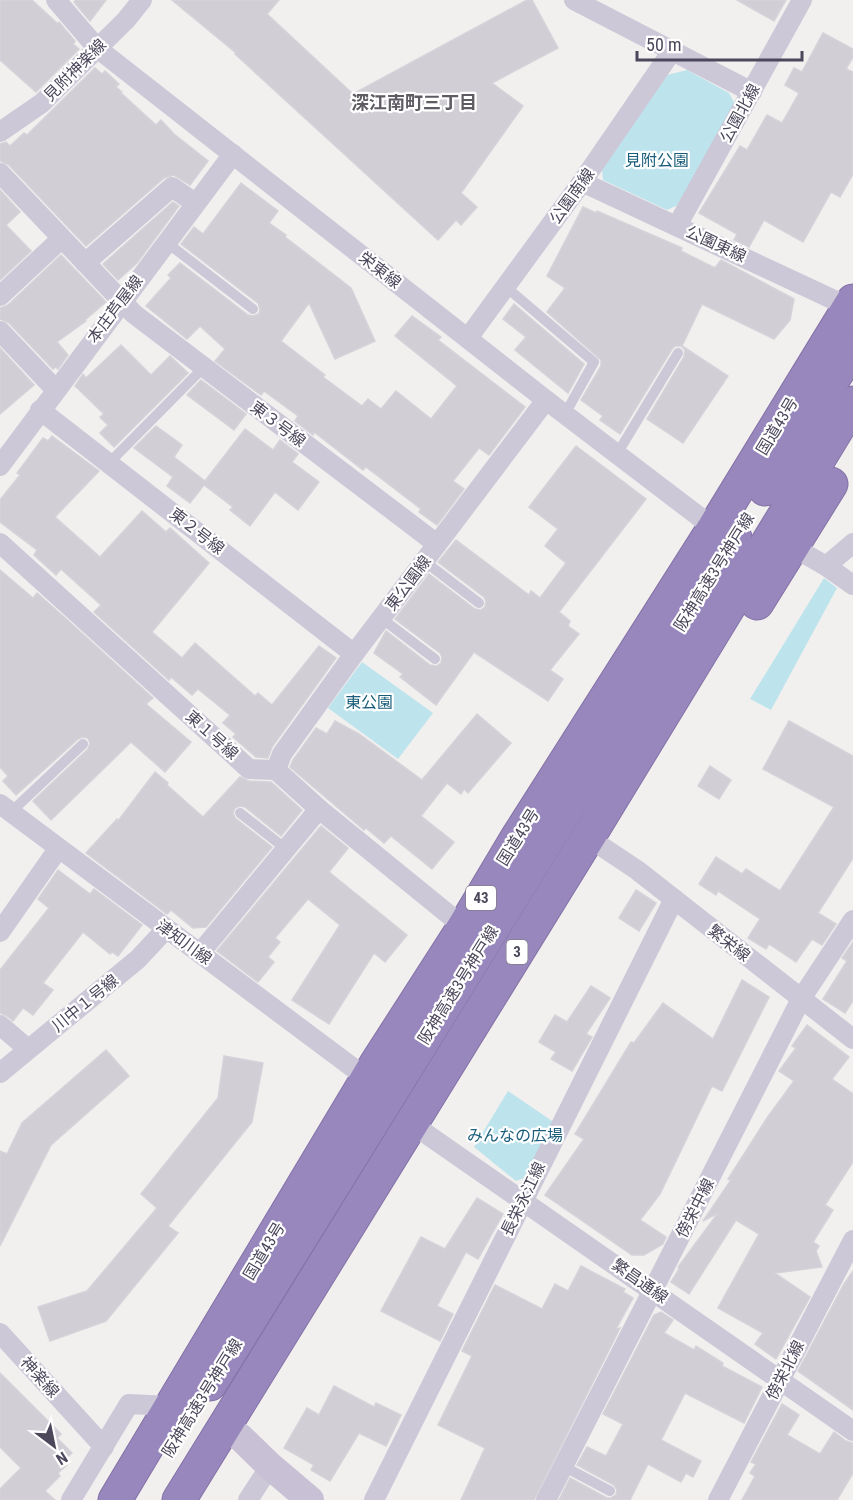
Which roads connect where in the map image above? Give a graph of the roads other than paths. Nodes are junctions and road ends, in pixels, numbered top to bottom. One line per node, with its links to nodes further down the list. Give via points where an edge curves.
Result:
1 (56, 0): 5 (street, 栄東線)
2 (142, 0): 5 (street, 見附神楽線)
3 (574, 0): 6 (street)
4 (802, 0): 7 (street, 公園北線)
5 (97, 48): 8 (street, 見附神楽線, via 42,103); 9 (street, 栄東線)
6 (672, 51): 7 (street); 11 (street, 公園南線)
7 (752, 92): 13 (street, 公園北線)
8 (0, 132)
9 (233, 154): 12 (street, 本庄芦屋線); 23 (street, 栄東線)
10 (0, 173): 14 (street, 東３号線)
11 (582, 183): 13 (street, 公園東線); 17 (street, 公園南線)
12 (195, 203): 15 (street, 本庄芦屋線); 16 (street, via 172,187)
13 (677, 226): 20 (street, 公園東線)
14 (61, 239): 16 (street, 東３号線); 18 (street)
15 (166, 242): 19 (street, 本庄芦屋線); 21 (lane)
16 (85, 263): 19 (street, 東３号線)
17 (505, 286): 23 (street, 公園南線); 31 (lane, via 594,362)
18 (0, 296)
19 (122, 301): 26 (street, 東３号線); 27 (street, 本庄芦屋線)
20 (851, 304): 36 (highway, 国道43号 / 43)
21 (253, 309)
22 (0, 332): 27 (street)
23 (468, 338): 28 (street, 栄東線)
24 (853, 346): 83 (highway, 阪神高速3号神戸線 / 3)
25 (678, 353): 33 (lane)
26 (204, 368): 34 (lane); 39 (street, 東３号線)
27 (56, 390): 30 (street, 本庄芦屋線)
28 (546, 400): 31 (street, 栄東線); 39 (street, 東公園線)
29 (853, 403): 84 (highway, 阪神高速3号神戸線 / 3)
30 (40, 410): 34 (street, 東２号線); 35 (street, 本庄芦屋線)
31 (565, 414): 33 (street, 栄東線)
32 (853, 446): 40 (highway)
33 (617, 454): 36 (street, 栄東線)
34 (109, 463): 46 (street, 東２号線)
35 (0, 466)
36 (714, 528): 58 (highway, 国道43号 / 43)
37 (0, 543): 49 (street, 東１号線, via 249,769)
38 (853, 543): 42 (street)
39 (436, 544): 41 (street, 東公園線)
40 (793, 547): 42 (street); 53 (highway)
41 (424, 561): 44 (lane); 45 (street, 東公園線)
42 (826, 566): 43 (street)
43 (853, 585)
44 (479, 603)
45 (381, 618): 46 (street, 東公園線); 47 (lane)
46 (354, 654): 49 (street, 東公園線, via 282,754)
47 (435, 659)
48 (83, 744): 50 (lane)
49 (276, 770): 51 (street)
50 (5, 808): 54 (street, 津知川線)
51 (319, 809): 55 (street); 58 (street)
52 (240, 813): 55 (lane)
53 (604, 848): 56 (street, 繁栄線); 68 (highway)
54 (58, 849): 59 (street, 津知川線); 60 (street)
55 (286, 849): 61 (street)
56 (674, 899): 62 (street, 繁栄線); 69 (street, 長栄永江線)
57 (853, 920): 62 (street, 傍栄中線)
58 (464, 927): 67 (highway, 国道43号 / 43)
59 (166, 929): 61 (street, 津知川線); 65 (street, 川中１号線, via 138,959)
60 (0, 932)
61 (200, 953): 67 (street, 津知川線)
62 (801, 999): 64 (street, 繁栄線); 71 (street, 傍栄中線)
63 (0, 1025): 65 (street)
64 (853, 1039)
65 (28, 1049): 66 (street, 川中１号線)
66 (0, 1072)
67 (368, 1079): 74 (highway, 国道43号 / 43)
68 (425, 1133): 69 (street, 繁昌通線); 76 (highway)
69 (522, 1199): 71 (street, 繁昌通線); 88 (street, 長栄永江線)
70 (853, 1240): 73 (street, 傍栄北線)
71 (653, 1290): 73 (street, 繁昌通線); 79 (street, 傍栄中線)
72 (0, 1333): 77 (street, 神楽線)
73 (781, 1379): 75 (street, 繁昌通線); 90 (street, 傍栄北線)
74 (171, 1406): 77 (street, via 129,1404); 82 (highway, 国道43号 / 43)
75 (853, 1431)
76 (240, 1437): 78 (street); 85 (highway)
77 (104, 1447): 81 (street)
78 (270, 1466): 86 (street); 87 (street)
79 (563, 1466): 80 (lane); 89 (street, 傍栄中線)
80 (610, 1491)
81 (71, 1500)
82 (115, 1500)
83 (138, 1500)
84 (179, 1500)
85 (200, 1500)
86 (248, 1500)
87 (310, 1500)
88 (374, 1500)
89 (546, 1500)
90 (718, 1500)

